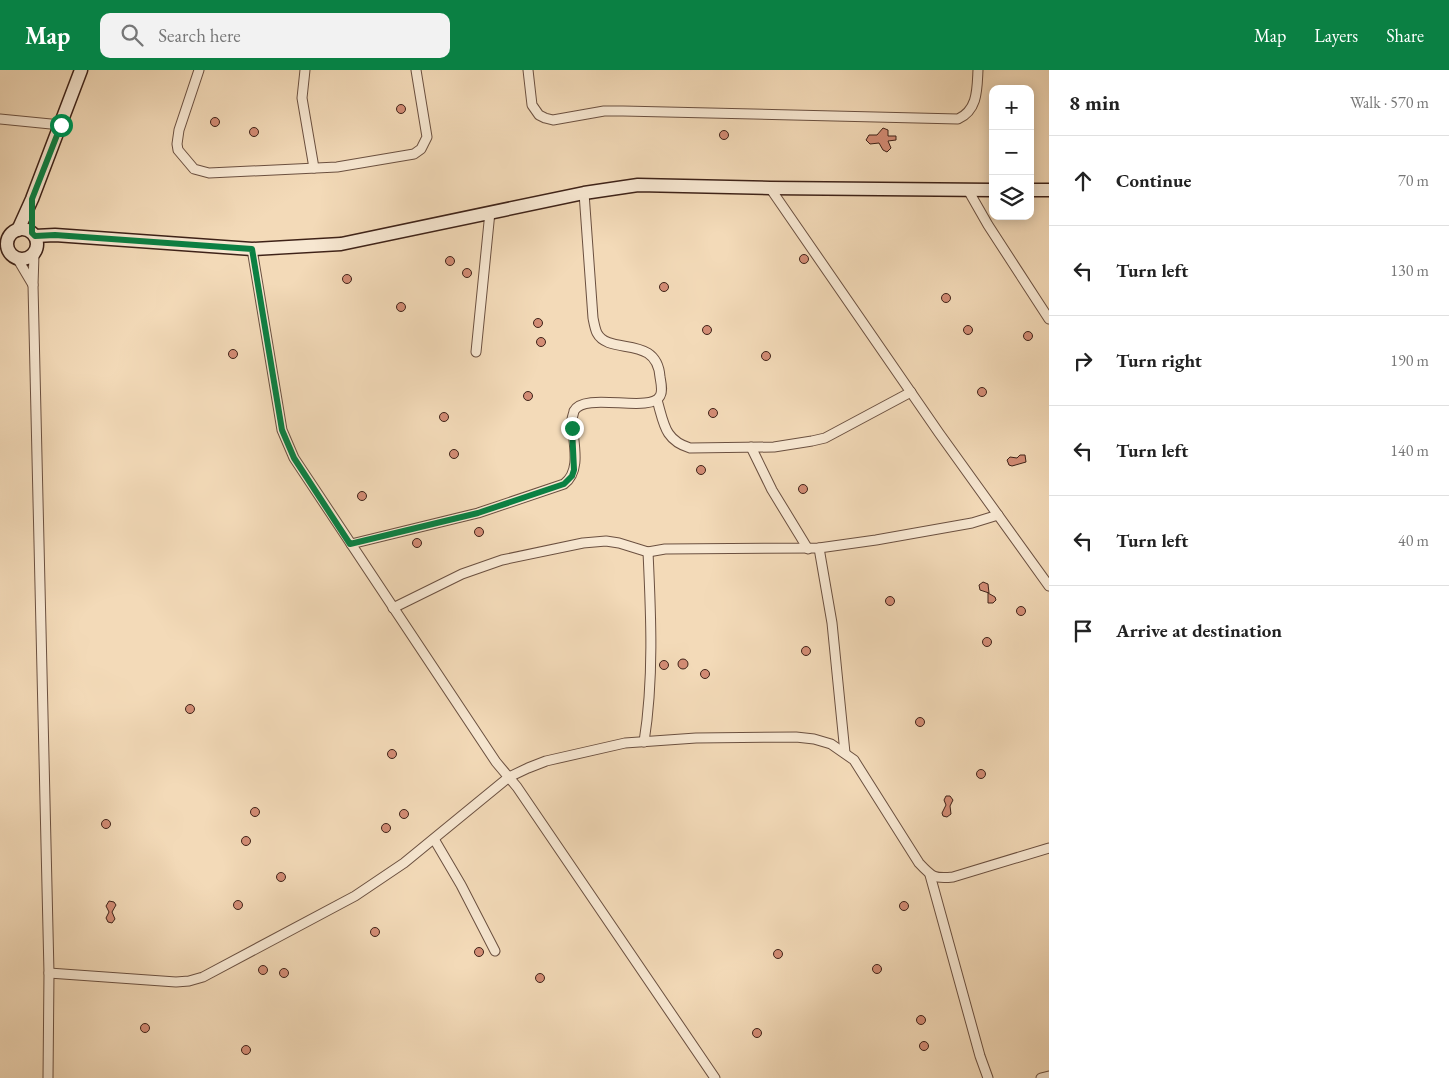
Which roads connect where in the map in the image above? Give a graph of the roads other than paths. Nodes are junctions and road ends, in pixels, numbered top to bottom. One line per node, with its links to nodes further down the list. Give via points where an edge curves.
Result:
1 (82, 70): 8 (street)
2 (199, 70): 9 (street, via 176,138 178,150 194,169 209,173)
3 (305, 70): 9 (street, via 302,98)
4 (416, 70): 9 (street, via 427,131 421,149 414,154)
5 (528, 70): 6 (street, via 532,105 539,115 553,120 604,111 958,119 966,115 975,101)
6 (978, 70)
7 (0, 119): 8 (street)
8 (61, 125): 16 (street)
9 (314, 168)
10 (770, 188): 11 (street); 15 (street, via 638,185); 28 (street)
11 (968, 190): 12 (street); 26 (street)
12 (989, 190)
13 (1034, 190): 14 (street)
14 (1049, 190)
15 (584, 193): 17 (street); 29 (street, via 593,318 597,334 610,343 651,355 660,371 661,393)
16 (32, 199): 18 (street); 19 (street)
17 (490, 212): 21 (street, via 341,244); 27 (street)
18 (33, 235): 19 (street, via 25,230); 20 (street); 22 (street, via 37,245)
19 (9, 237): 24 (street, via 8,248)
20 (68, 237): 21 (street); 22 (street)
21 (252, 249): 32 (street, via 282,430 294,458)
22 (35, 252): 24 (street, via 24,259); 25 (street)
23 (0, 257): 24 (street)
24 (15, 257): 25 (street)
25 (33, 285): 45 (street)
26 (1049, 319)
27 (476, 352)
28 (911, 392): 30 (street, via 825,438 797,445); 31 (street)
29 (657, 400): 30 (street, via 666,433 681,445 690,448); 32 (street, via 651,403 591,403 577,408 572,419 574,470 564,484 478,513)
30 (751, 447): 33 (street, via 772,490)
31 (998, 515): 34 (street, via 972,523); 36 (street)
32 (350, 544): 37 (street)
33 (808, 548): 34 (street); 35 (street, via 665,549)
34 (820, 548): 39 (street, via 832,623)
35 (648, 552): 37 (street, via 606,541 502,560 462,574); 38 (street, via 652,622 649,712)
36 (1049, 586)
37 (393, 608): 40 (street)
38 (644, 742): 39 (street, via 796,737 831,744); 40 (street, via 625,743 546,761)
39 (845, 753): 43 (street, via 854,760 919,863)
40 (509, 777): 41 (street); 48 (street)
41 (434, 839): 44 (street); 45 (street, via 355,896 203,978 176,982)
42 (1049, 848): 43 (street, via 953,877)
43 (930, 875): 49 (street)
44 (495, 951)
45 (49, 972): 47 (street)
46 (1049, 1076): 50 (street)
47 (48, 1078)
48 (715, 1078)
49 (988, 1078)
50 (1041, 1078)

